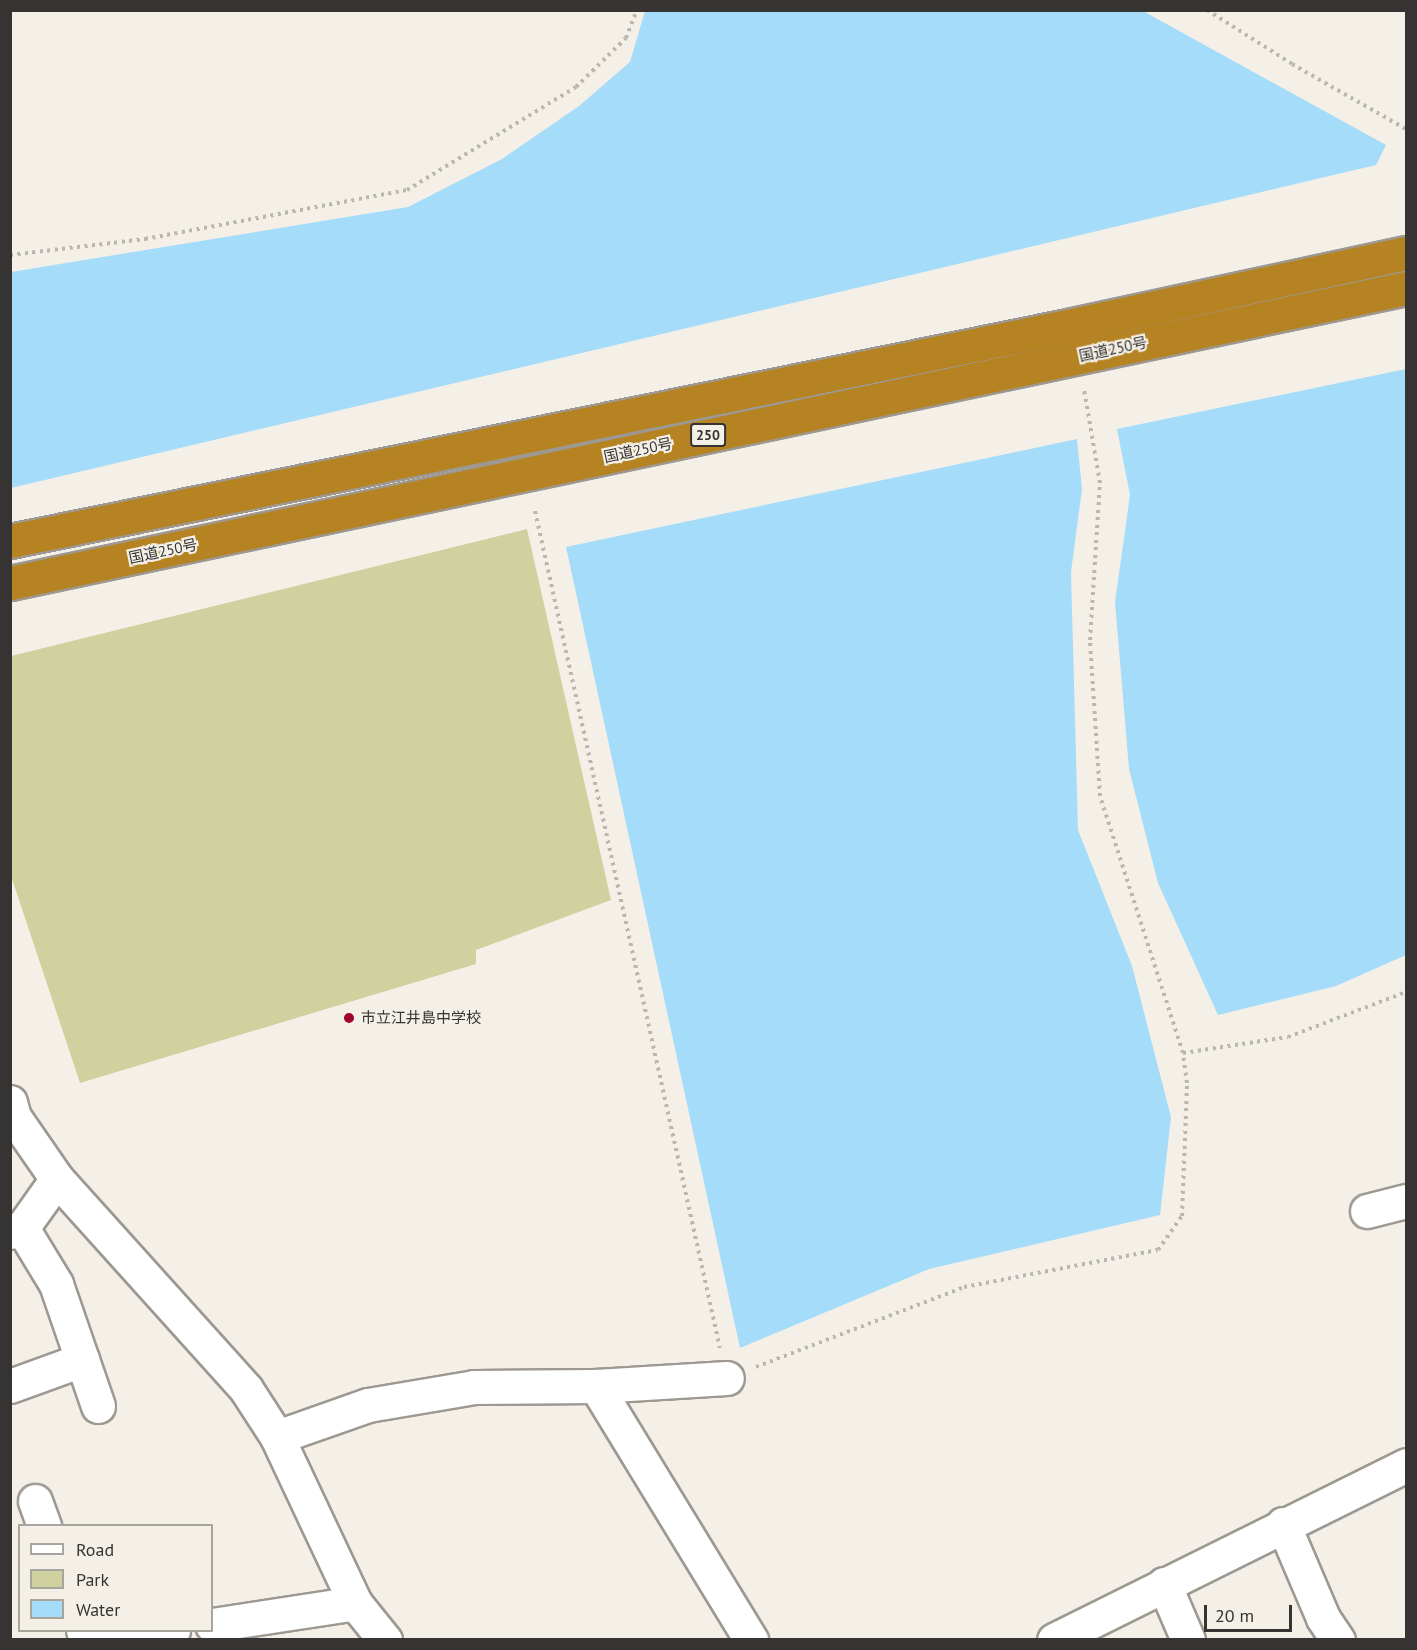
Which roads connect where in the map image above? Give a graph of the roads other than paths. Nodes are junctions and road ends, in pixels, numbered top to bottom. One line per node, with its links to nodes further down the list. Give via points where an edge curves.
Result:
1 (1407, 253): 3 (highway, 250, via 1068,326)
2 (1407, 288): 4 (highway, 国道250号 / 250)
3 (10, 541)
4 (10, 583)
5 (10, 1102): 6 (street, via 14,1117)
6 (57, 1179): 9 (street); 15 (street, via 246,1389)
7 (1407, 1201): 8 (street)
8 (1367, 1211)
9 (16, 1230): 10 (street, via 56,1284)
10 (82, 1360): 12 (street); 14 (street)
11 (727, 1378): 13 (street)
12 (10, 1386)
13 (596, 1386): 15 (street, via 474,1387 368,1406); 24 (street)
14 (98, 1406)
15 (277, 1437): 19 (street)
16 (1407, 1465): 17 (street)
17 (1283, 1524): 18 (street); 27 (street, via 1323,1618)
18 (1164, 1584): 25 (street); 26 (street)
19 (355, 1603): 20 (street); 23 (street)
20 (213, 1625)
21 (167, 1634): 22 (street)
22 (115, 1640)
23 (385, 1640)
24 (751, 1640)
25 (1054, 1640)
26 (1188, 1640)
27 (1338, 1640)

